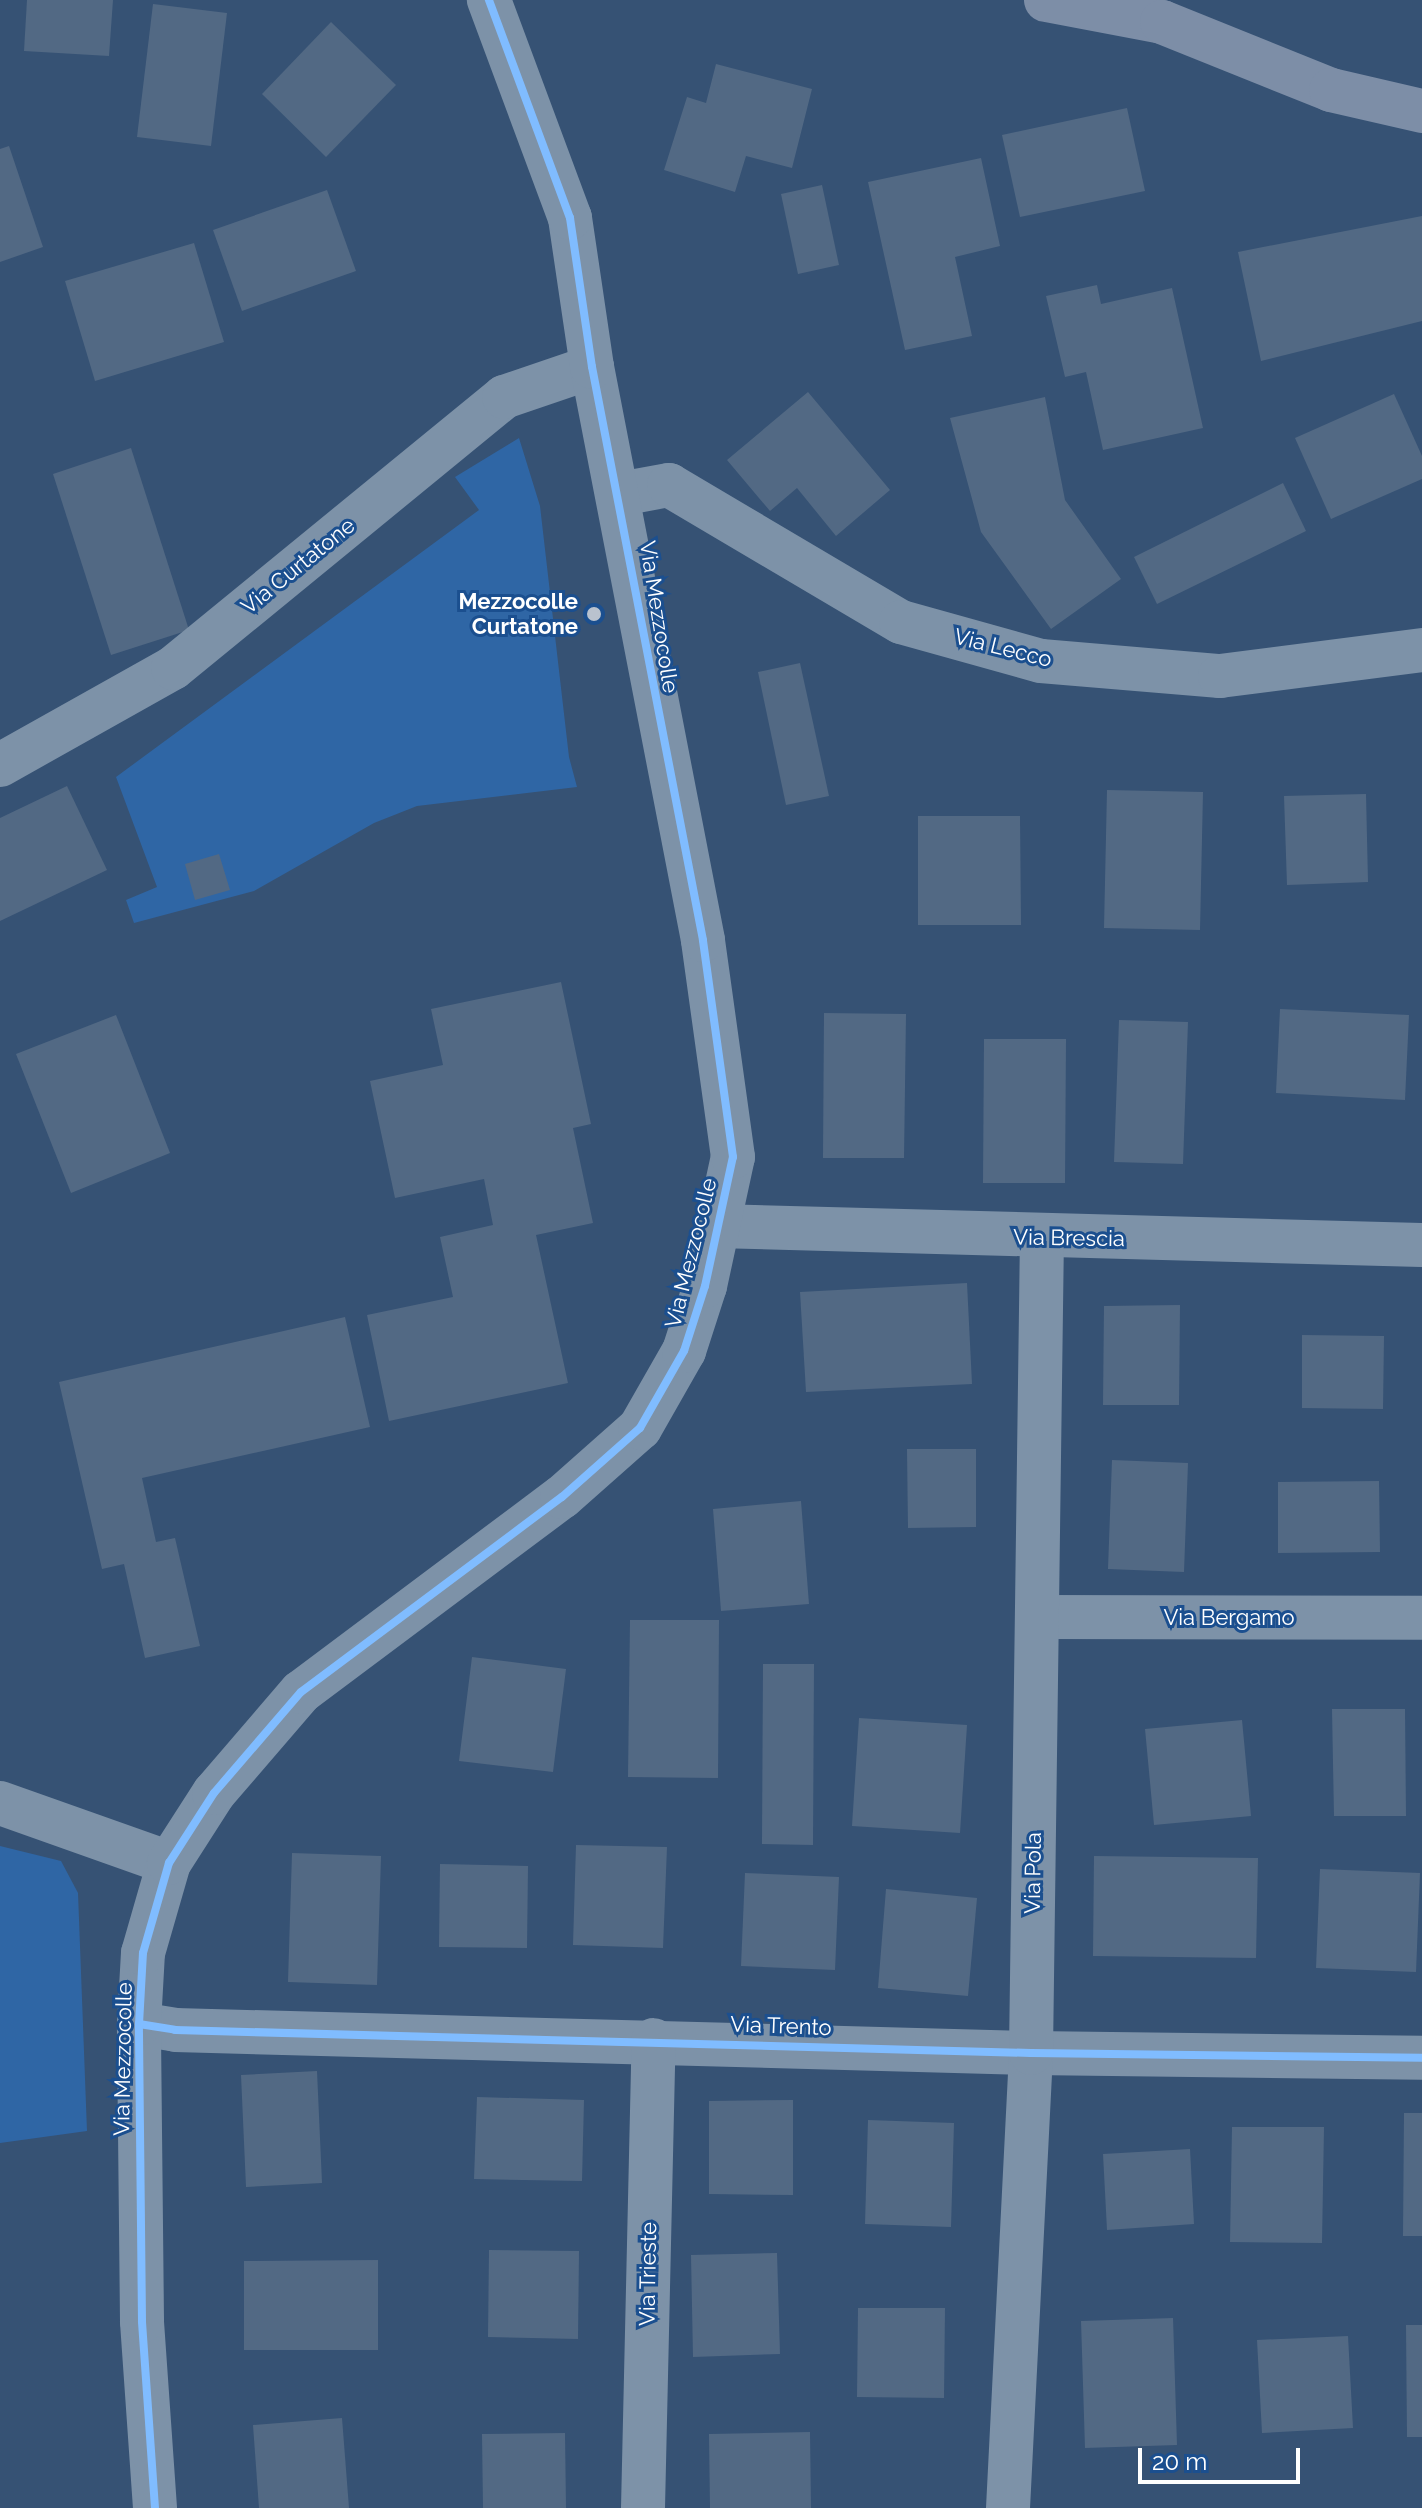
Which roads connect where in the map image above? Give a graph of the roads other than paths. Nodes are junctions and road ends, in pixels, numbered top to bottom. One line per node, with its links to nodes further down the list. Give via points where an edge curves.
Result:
1 (489, 0): 5 (street, Via Mezzocolle, via 570,218)
2 (1046, 0): 3 (main road)
3 (1165, 11): 4 (main road, via 1331,90)
4 (1422, 111)
5 (592, 367): 6 (street, Via Mezzocolle); 8 (street, Via Curtatone, via 504,397 173,668)
6 (620, 494): 7 (street, Via Lecco, via 669,485 901,622 1041,661 1220,676); 9 (street, Via Mezzocolle, via 670,792 703,940 733,1157)
7 (1422, 650)
8 (0, 765)
9 (716, 1226): 10 (street, Via Brescia); 15 (street, Via Mezzocolle, via 705,1286 684,1351 640,1428 562,1497 301,1692 214,1793)
10 (1042, 1238): 11 (street, Via Brescia); 12 (street, Via Pola)
11 (1422, 1245)
12 (1037, 1617): 13 (street, Via Bergamo); 18 (street, Via Pola)
13 (1422, 1618)
14 (0, 1803): 15 (street)
15 (169, 1863): 16 (street, Via Mezzocolle, via 143,1953)
16 (139, 2024): 17 (street, Via Trento, via 175,2030); 20 (street, Via Mezzocolle, via 142,2321)
17 (654, 2040): 18 (street, Via Trento); 21 (street, Via Trieste)
18 (1031, 2053): 19 (street, Via Trento); 22 (street, Via Pola)
19 (1422, 2058)
20 (155, 2508)
21 (643, 2508)
22 (1008, 2508)

